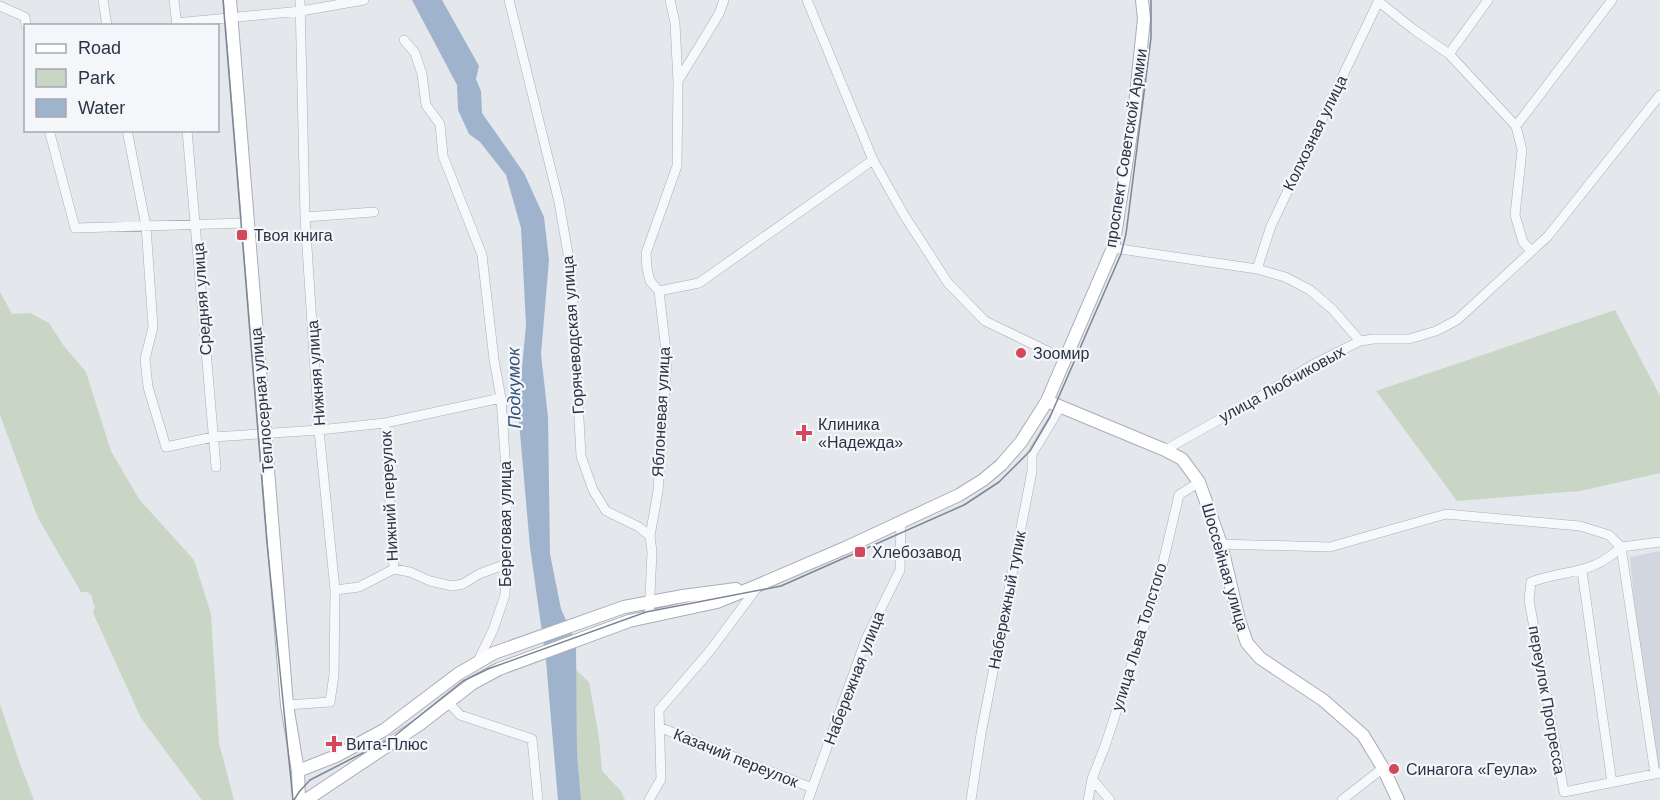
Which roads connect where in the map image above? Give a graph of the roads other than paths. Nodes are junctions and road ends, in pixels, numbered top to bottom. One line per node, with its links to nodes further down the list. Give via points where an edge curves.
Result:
1 (103, 0): 18 (street)
2 (174, 0): 19 (street)
3 (230, 0): 16 (main road, Теплосерная улица)
4 (300, 0): 15 (street, Нижняя улица)
5 (364, 0): 15 (street)
6 (509, 0): 51 (street, Горячеводская улица, via 571,271 581,456 593,490 606,511)
7 (670, 0): 22 (street, Яблоневая улица)
8 (724, 0): 22 (street)
9 (807, 0): 28 (street)
10 (1142, 0): 34 (main road, проспект Советской Армии, via 1144,19 1134,114)
11 (1488, 0): 21 (street)
12 (1611, 0): 24 (street)
13 (1378, 1): 21 (street); 36 (street, Колхозная улица, via 1271,226)
14 (0, 6): 17 (street, via 25,17)
15 (301, 11): 16 (street); 30 (street, Нижняя улица)
16 (231, 18): 19 (street); 31 (main road, Теплосерная улица)
17 (26, 24)
18 (107, 24)
19 (176, 24)
20 (404, 40): 40 (street, Береговая улица, via 415,53 426,105 440,124 443,156 482,255)
21 (1449, 54): 24 (street)
22 (678, 82): 37 (street, Яблоневая улица, via 677,166 646,253 650,281)
23 (1660, 95): 35 (street, улица Любчиковых, via 1548,236)
24 (1516, 126): 35 (street, via 1522,150 1515,215 1523,242)
25 (50, 132): 33 (street, via 75,228)
26 (127, 132): 33 (street)
27 (187, 132): 32 (street, Средняя улица)
28 (873, 160): 37 (street, via 699,283); 39 (street, via 948,283 985,321)
29 (374, 212): 30 (street)
30 (305, 216): 44 (street, Нижняя улица)
31 (247, 223): 32 (street); 45 (main road, Теплосерная улица)
32 (197, 225): 33 (street); 46 (street, Средняя улица)
33 (146, 226): 46 (street, via 153,327 145,359 148,387 166,447)
34 (1113, 248): 36 (street); 39 (main road, проспект Советской Армии)
35 (1531, 251): 38 (street, улица Любчиковых, via 1457,320 1409,339)
36 (1257, 268): 38 (street, via 1310,290)
37 (659, 291): 51 (street, Яблоневая улица, via 667,360)
38 (1360, 341): 47 (street, улица Любчиковых)
39 (1064, 359): 41 (main road, проспект Советской Армии)
40 (501, 398): 43 (street); 55 (street, Береговая улица, via 507,485)
41 (1047, 401): 42 (main road, Шоссейная улица); 50 (main road, проспект Советской Армии, via 1021,442 983,480)
42 (1061, 406): 47 (main road, Шоссейная улица); 77 (street, Набережный тупик, via 1032,454)
43 (385, 423): 44 (street); 56 (street, Нижний переулок)
44 (319, 430): 45 (street); 59 (street, Нижняя улица)
45 (266, 433): 46 (street); 64 (main road, Теплосерная улица)
46 (213, 437): 48 (street, Средняя улица)
47 (1165, 450): 49 (main road, Шоссейная улица, via 1182,459)
48 (216, 467)
49 (1199, 482): 53 (main road, Шоссейная улица); 69 (street, улица Льва Толстого, via 1179,495 1158,584)
50 (901, 521): 58 (main road, проспект Советской Армии); 71 (street, Набережная улица, via 900,570 866,639)
51 (650, 536): 60 (street, Яблоневая улица)
52 (1660, 542): 54 (street)
53 (1221, 544): 54 (street, via 1330,547 1446,514 1580,526 1609,535); 66 (main road, Шоссейная улица, via 1247,643 1260,658 1346,719 1363,735)
54 (1620, 547): 57 (street, via 1608,559); 68 (street)
55 (506, 564): 56 (street, via 452,586); 62 (street, Береговая улица, via 505,595)
56 (394, 569): 59 (street, via 358,587)
57 (1582, 571): 70 (street); 70 (street, переулок Прогресса, via 1531,582 1529,600 1564,792)
58 (759, 585): 60 (main road, проспект Советской Армии); 61 (main road, проспект Советской Армии, via 717,602); 65 (street, via 659,710)
59 (334, 590): 64 (street, Нижняя улица, via 334,675 330,702)
60 (649, 602): 61 (street, Яблоневая улица); 62 (main road, проспект Советской Армии, via 624,607)
61 (649, 616): 63 (main road, проспект Советской Армии, via 499,669)
62 (478, 661): 67 (main road, проспект Советской Армии, via 384,730)
63 (448, 702): 73 (main road, проспект Советской Армии); 74 (street, via 460,715 532,739)
64 (287, 705): 67 (main road, Теплосерная улица)
65 (659, 727): 71 (street, Казачий переулок); 75 (street, via 661,779)
66 (1383, 768): 80 (street); 81 (main road, Шоссейная улица)
67 (298, 771): 72 (main road, Теплосерная улица)
68 (1657, 774): 70 (street, переулок Прогресса)
69 (1092, 780): 78 (street, улица Льва Толстого); 79 (street)
70 (1612, 783)
71 (812, 788): 76 (street, Набережная улица)
72 (299, 800)
73 (306, 800)
74 (538, 800)
75 (649, 800)
76 (808, 800)
77 (971, 800)
78 (1088, 800)
79 (1110, 800)
80 (1342, 800)
81 (1398, 800)

